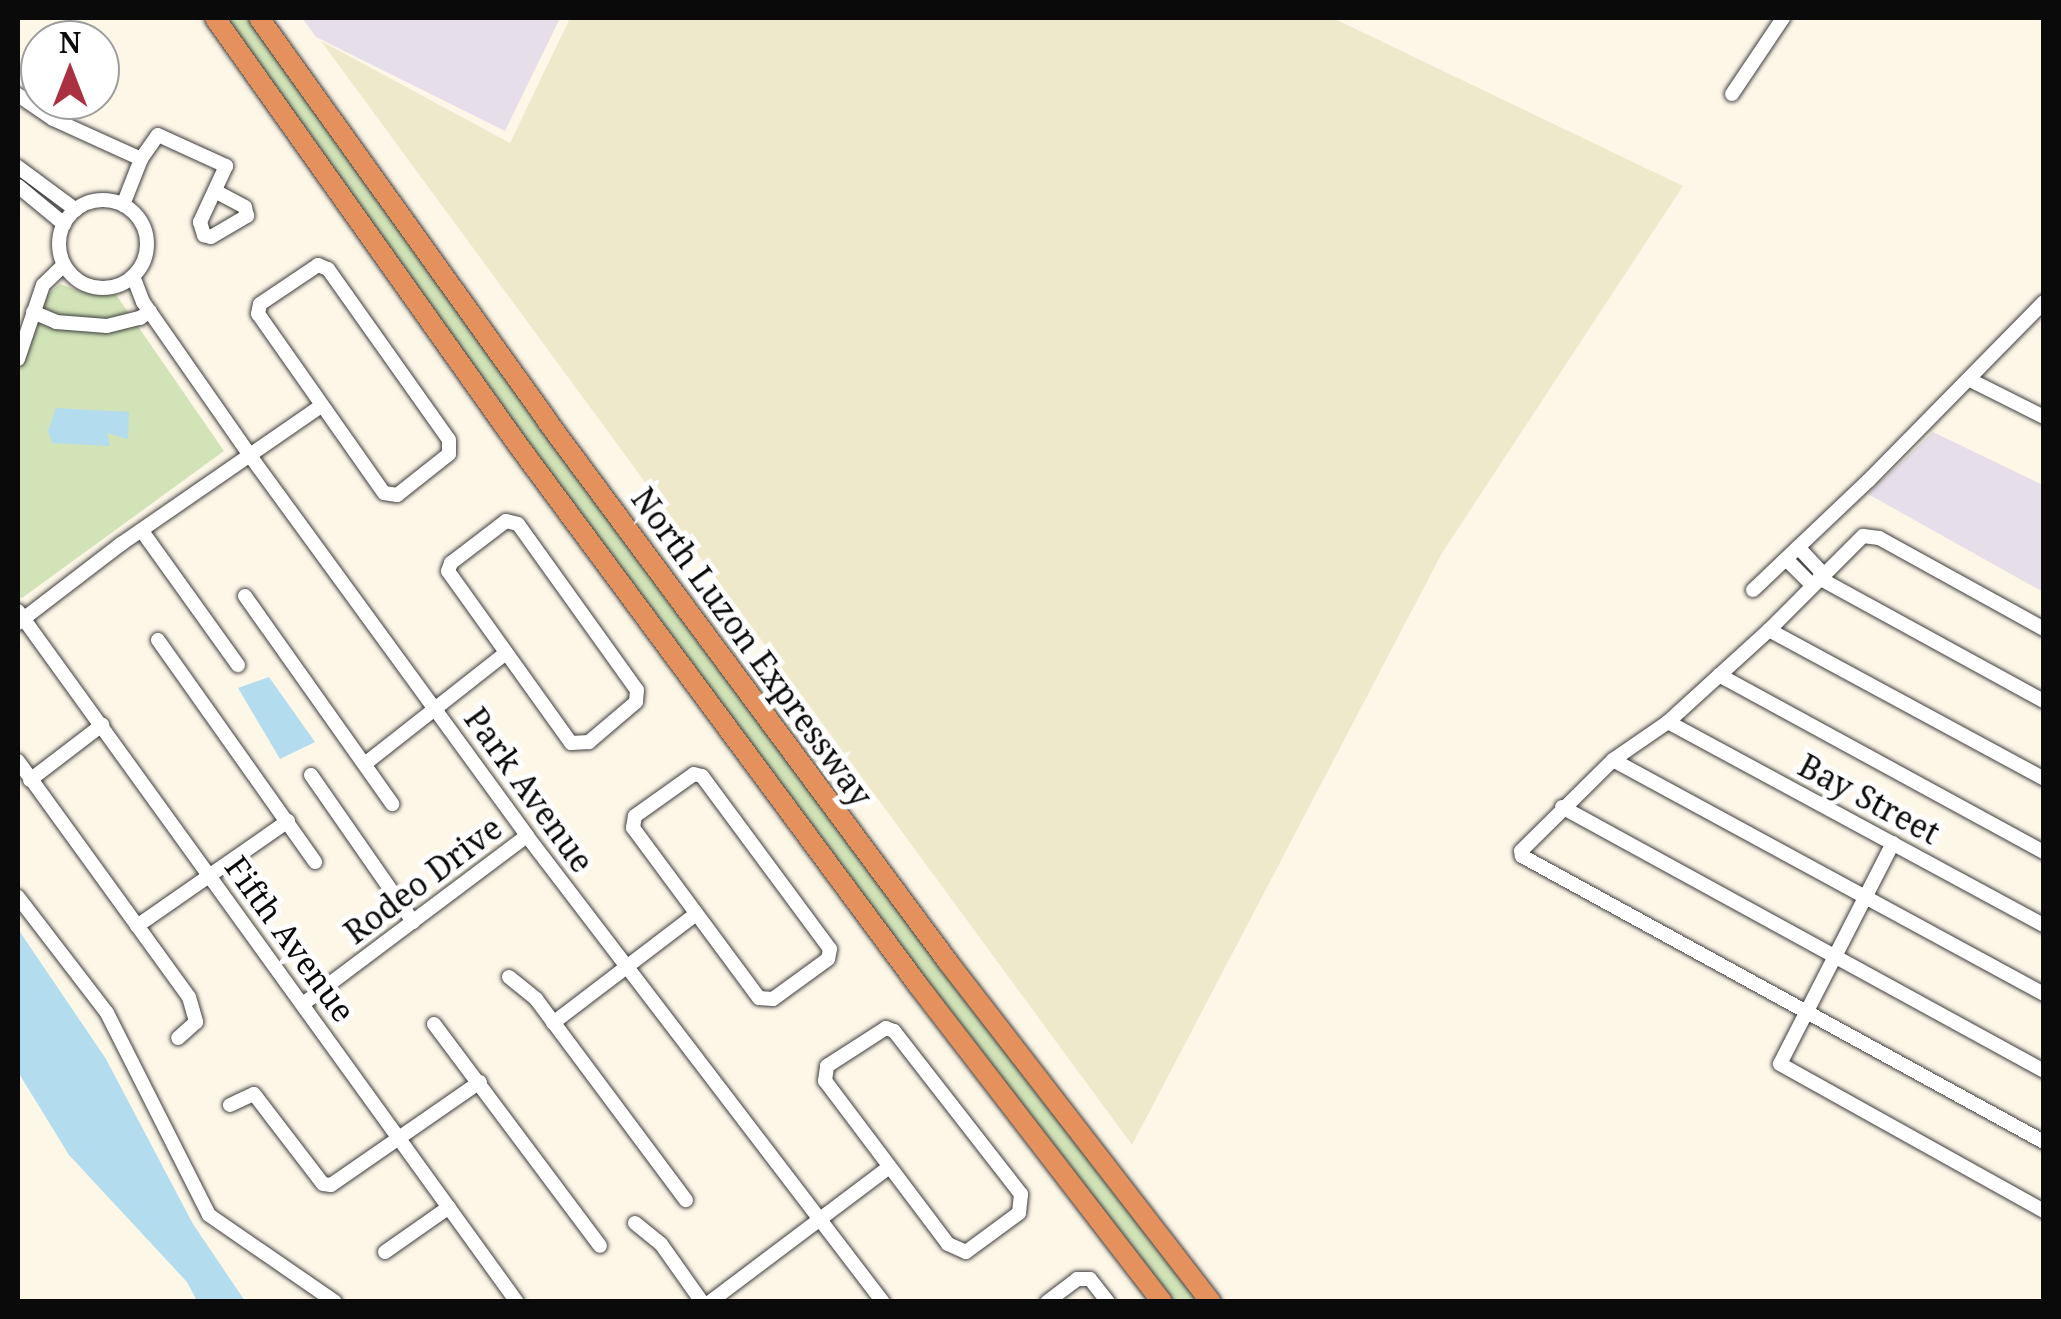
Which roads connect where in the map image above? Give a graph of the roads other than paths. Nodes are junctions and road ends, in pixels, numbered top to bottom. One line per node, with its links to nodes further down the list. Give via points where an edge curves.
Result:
1 (215, 18): 88 (highway, North Luzon Expressway, via 518,445)
2 (259, 18): 89 (highway, North Luzon Expressway, via 948,962)
3 (1783, 18): 4 (street)
4 (1732, 94)
5 (18, 95): 6 (street, via 53,119)
6 (141, 159): 9 (street, via 161,135 226,166); 10 (street)
7 (18, 166): 11 (street)
8 (18, 186): 12 (street)
9 (217, 192)
10 (123, 205): 11 (street, via 99,200); 14 (street, via 146,235 144,260)
11 (76, 210): 12 (street)
12 (64, 224): 13 (street, via 60,239)
13 (68, 269): 14 (street, via 101,288); 15 (street)
14 (128, 280): 16 (street, Park Avenue)
15 (37, 305): 16 (street, via 56,322 107,326 140,318); 18 (street)
16 (146, 306): 22 (street, Park Avenue)
17 (2042, 307): 19 (street)
18 (18, 359)
19 (1970, 380): 21 (street); 24 (street)
20 (322, 406): 20 (street, via 390,497 450,454 449,440 324,265 258,310); 22 (street)
21 (2044, 416)
22 (252, 457): 23 (street); 37 (street, Park Avenue)
23 (142, 531): 29 (street); 34 (street)
24 (1798, 547): 25 (street); 26 (street)
25 (1786, 559): 26 (street); 27 (street)
26 (1818, 579): 30 (street, via 1871,535); 31 (street); 36 (street)
27 (1753, 590)
28 (244, 596): 42 (street)
29 (20, 618): 39 (street, Fifth Avenue)
30 (2044, 628)
31 (1769, 630): 35 (street); 44 (street)
32 (158, 640): 48 (street)
33 (506, 653): 33 (street, via 570,743 590,742 636,702 637,690 512,520 448,570); 37 (street)
34 (238, 665)
35 (1720, 675): 38 (street); 51 (street)
36 (2044, 701)
37 (436, 709): 42 (street); 49 (street, Park Avenue)
38 (1668, 722): 40 (street); 50 (street, Bay Street)
39 (102, 724): 45 (street); 53 (street, Fifth Avenue)
40 (1612, 760): 47 (street); 55 (street)
41 (18, 761): 45 (street)
42 (366, 763): 46 (street)
43 (311, 775): 57 (street)
44 (2044, 779)
45 (30, 780): 59 (street)
46 (392, 804)
47 (1562, 807): 60 (street); 65 (street, via 1522,846 1522,856)
48 (288, 821): 52 (street); 53 (street)
49 (527, 836): 57 (street, Rodeo Drive); 61 (street, Park Avenue)
50 (1893, 844): 55 (street); 58 (street, Bay Street)
51 (2044, 852)
52 (315, 862)
53 (210, 877): 59 (street); 64 (street, Fifth Avenue)
54 (18, 898): 82 (street, via 107,1013 209,1215)
55 (1865, 898): 60 (street); 63 (street)
56 (696, 914): 56 (street, via 765,1000 828,959 826,938 694,774 632,822); 61 (street)
57 (413, 922): 64 (street, Rodeo Drive)
58 (2044, 925)
59 (137, 926): 68 (street, via 195,1010 196,1022)
60 (1835, 954): 65 (street); 69 (street)
61 (624, 966): 67 (street); 78 (street, Park Avenue)
62 (509, 977): 67 (street, via 536,998)
63 (2044, 994)
64 (303, 1004): 72 (street, Fifth Avenue)
65 (1805, 1010): 73 (street); 77 (street, via 1782,1068)
66 (434, 1024): 70 (street)
67 (553, 1024): 75 (street)
68 (178, 1038)
69 (2044, 1071)
70 (480, 1082): 72 (street); 80 (street)
71 (230, 1106): 72 (street, via 254,1094 323,1184 342,1181)
72 (401, 1139): 76 (street, Fifth Avenue)
73 (2044, 1142)
74 (888, 1168): 74 (street, via 957,1251 966,1252 1019,1213 1021,1194 886,1028 824,1072); 78 (street)
75 (686, 1200)
76 (449, 1207): 81 (street); 83 (street, Fifth Avenue)
77 (2044, 1211)
78 (818, 1220): 84 (street); 85 (street, Park Avenue)
79 (635, 1223): 84 (street, via 661,1244)
80 (600, 1246)
81 (385, 1252)
82 (335, 1302)
83 (517, 1302)
84 (706, 1302)
85 (883, 1302)
86 (1047, 1302): 87 (street, via 1078,1279 1090,1279)
87 (1108, 1302)
88 (1162, 1302)
89 (1211, 1302)

